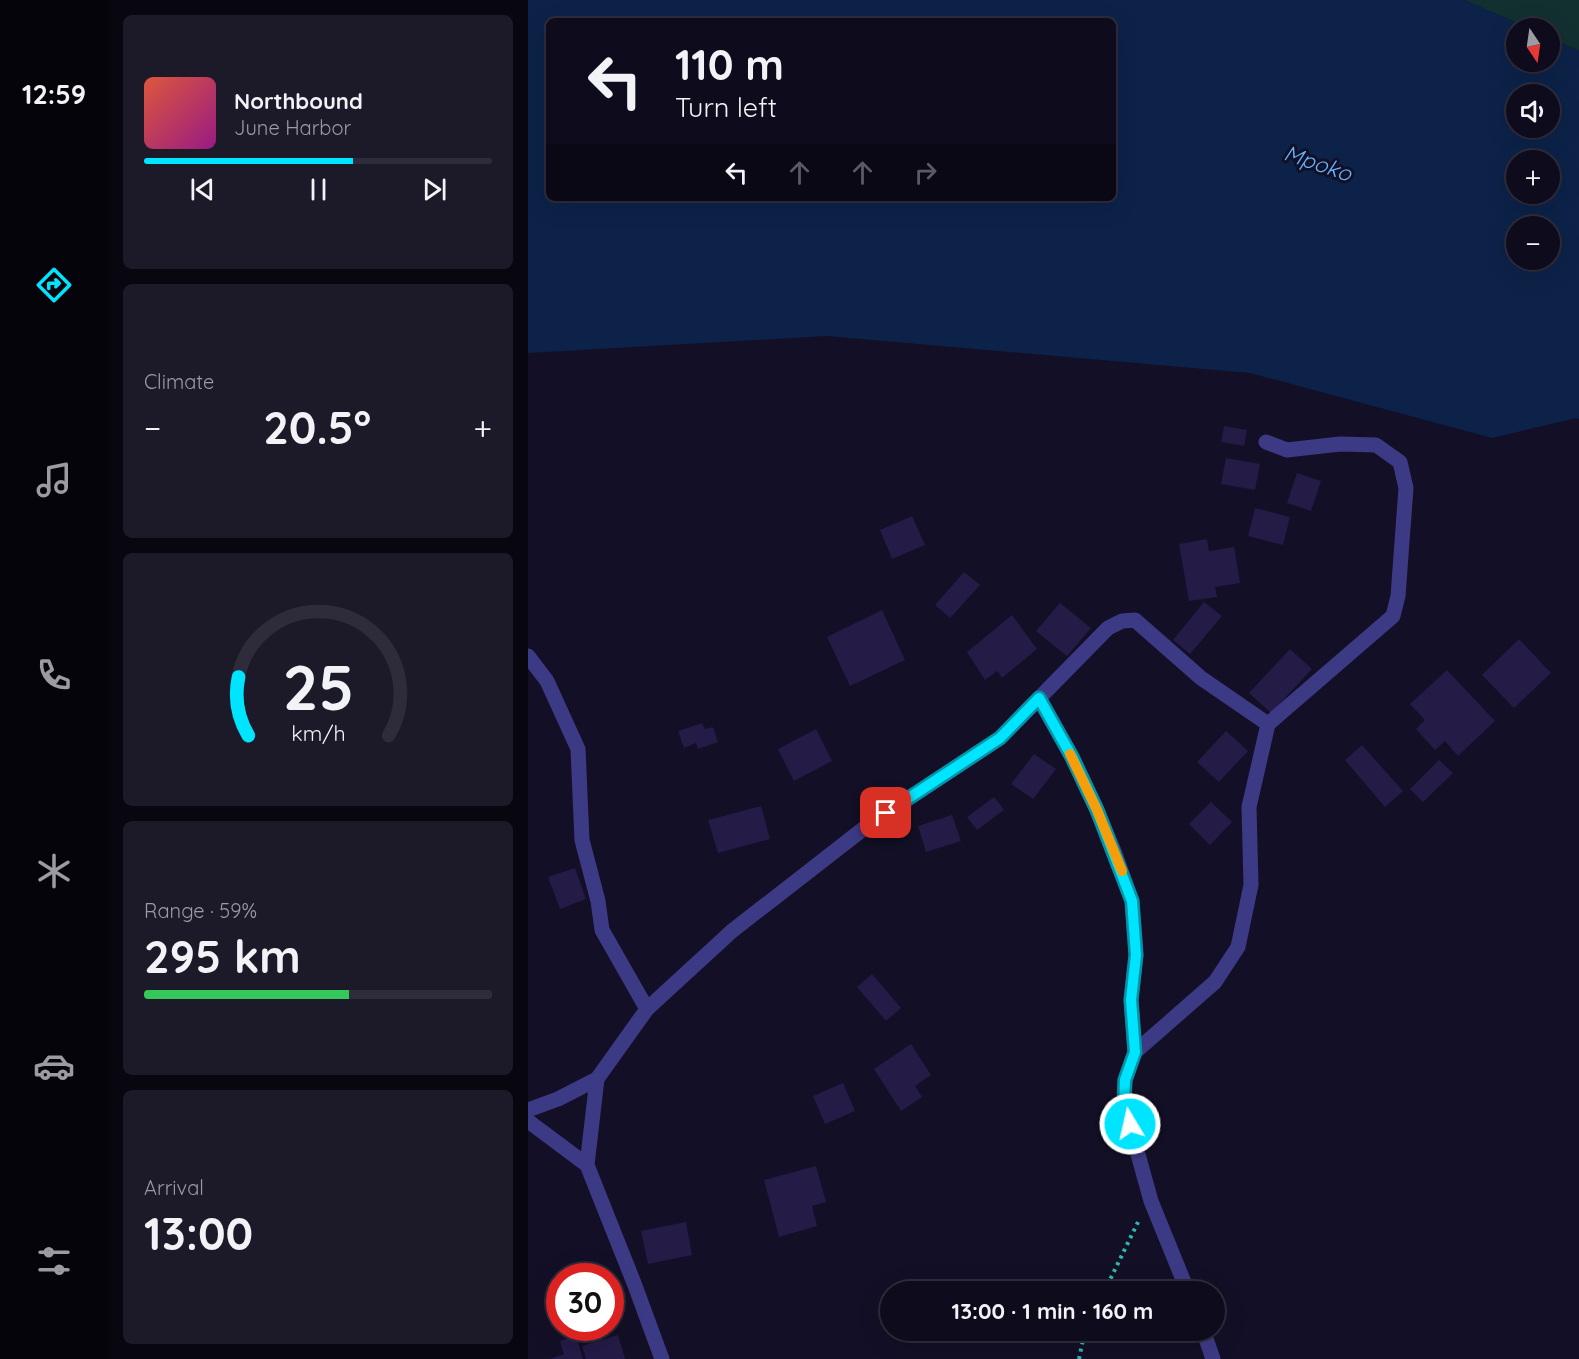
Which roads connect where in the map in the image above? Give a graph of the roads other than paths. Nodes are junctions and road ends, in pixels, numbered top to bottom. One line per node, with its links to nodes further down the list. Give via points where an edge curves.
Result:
1 (1266, 442): 4 (street, via 1287,450 1340,444 1376,445 1401,462 1406,488 1393,616)
2 (528, 656): 5 (street, via 547,681 578,750 582,840 602,930)
3 (1039, 698): 4 (street, via 1108,628 1122,621 1135,621 1201,678); 5 (street, via 1000,738 867,826 732,931); 6 (street, via 1097,810 1132,901)
4 (1268, 724): 6 (street, via 1249,807 1251,885 1238,947 1215,982)
5 (647, 1009): 7 (street)
6 (1135, 1052): 11 (street, via 1125,1080 1124,1104 1150,1201)
7 (597, 1079): 8 (street); 10 (street)
8 (528, 1110)
9 (528, 1121): 10 (street)
10 (587, 1165): 13 (street)
11 (1183, 1281)
12 (1207, 1341): 14 (street)
13 (662, 1359)
14 (1213, 1359)

